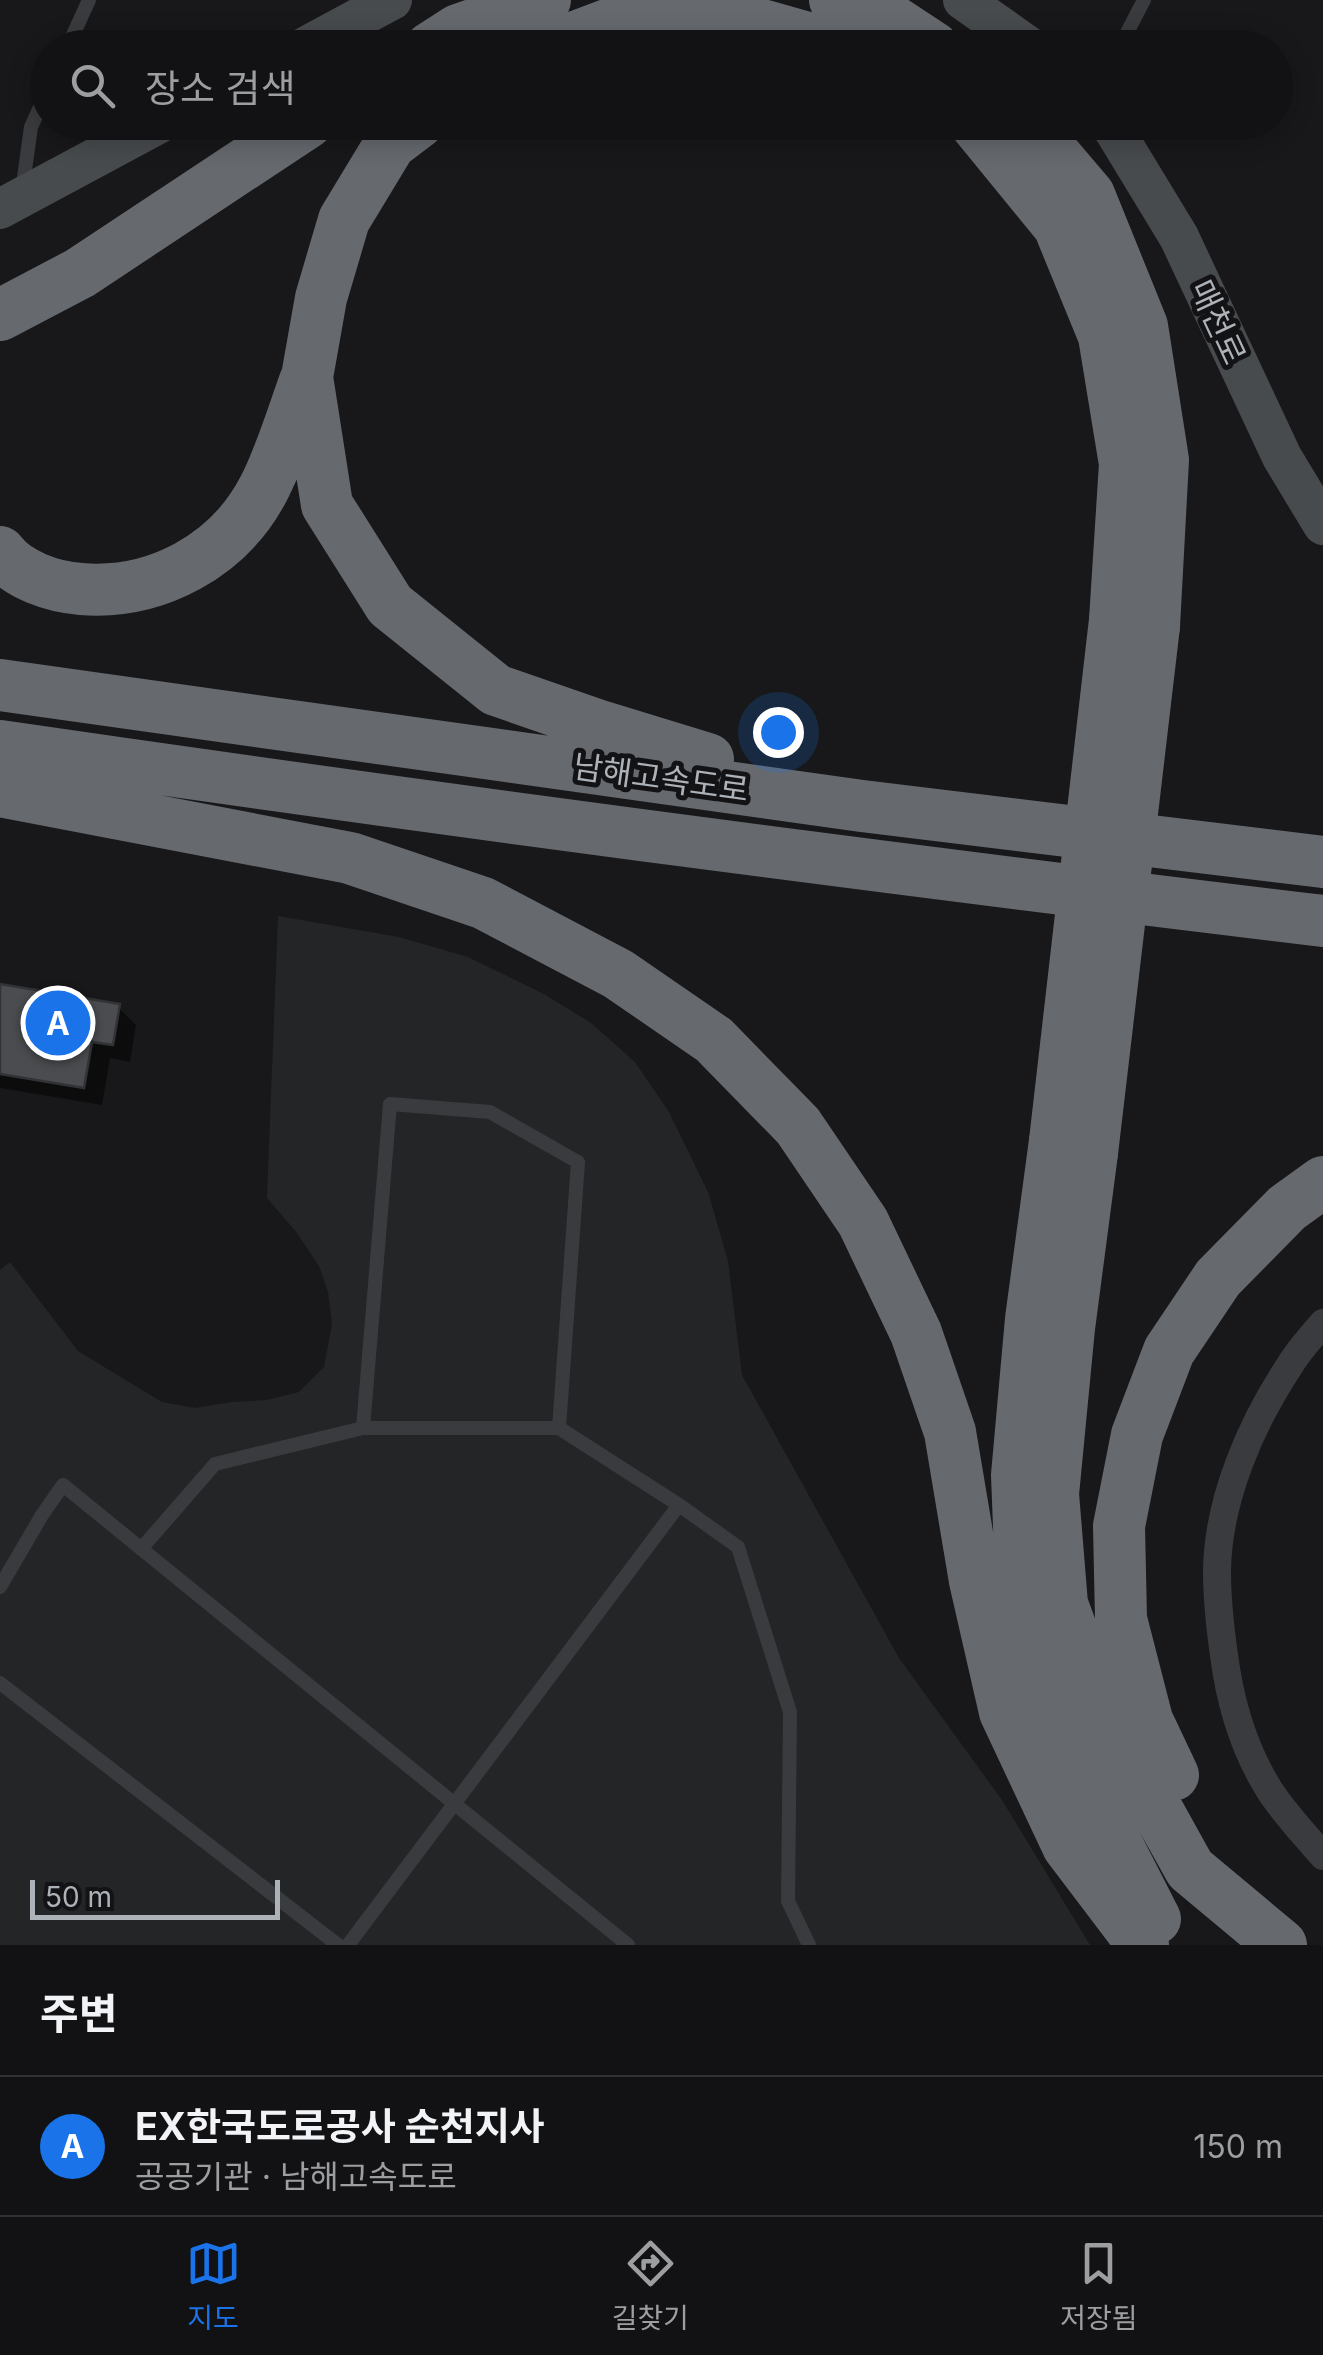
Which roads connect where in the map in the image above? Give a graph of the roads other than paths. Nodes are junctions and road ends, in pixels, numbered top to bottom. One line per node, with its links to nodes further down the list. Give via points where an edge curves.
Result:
1 (89, 0): 7 (lane)
2 (392, 0): 8 (main road)
3 (545, 0): 9 (highway)
4 (835, 0): 12 (highway, via 881,13)
5 (963, 0): 13 (main road)
6 (1144, 0): 14 (lane)
7 (75, 30)
8 (336, 30)
9 (458, 30)
10 (594, 30): 11 (highway, via 744,20)
11 (779, 30)
12 (907, 30)
13 (1006, 30)
14 (1128, 30)
15 (30, 127): 22 (lane)
16 (129, 140): 22 (main road)
17 (281, 140): 23 (highway)
18 (395, 140): 26 (highway, via 344,220)
19 (989, 140): 29 (highway, via 1059,226 1104,336 1125,464)
20 (1042, 140): 29 (highway, via 1090,196 1142,326 1163,460)
21 (1120, 140): 27 (main road, 매천로, via 1179,237 1282,457)
22 (11, 204)
23 (80, 273): 24 (highway); 25 (highway)
24 (0, 315)
25 (0, 347)
26 (307, 377): 28 (highway, via 263,489 235,532 176,574 104,591 69,588 29,575); 33 (highway, via 326,505 390,604 496,690)
27 (1323, 524)
28 (0, 552)
29 (1134, 623): 36 (highway, bridge)
30 (0, 685): 33 (highway, 남해고속도로)
31 (0, 746): 35 (highway, 남해고속도로)
32 (0, 791): 52 (highway, via 350,858 484,903 618,974 714,1040 798,1126 863,1222 916,1332 950,1432 1005,1712 1068,1846)
33 (862, 806): 34 (highway, 남해고속도로)
34 (1323, 862)
35 (1323, 921)
36 (1073, 1147): 47 (highway, via 1069,1328 1053,1494 1062,1604 1099,1706 1190,1869); 53 (highway, via 1031,1318 1017,1475 1022,1602 1058,1729 1154,1916)
37 (1323, 1182): 47 (highway, via 1287,1208 1218,1278 1169,1351 1137,1434 1119,1526 1121,1619 1147,1720 1189,1810)
38 (1323, 1323): 46 (street, via 1266,1404 1234,1477 1217,1568 1226,1678 1237,1720 1271,1793)
39 (363, 1428): 40 (lane); 40 (lane, via 390,1104 490,1112 578,1162); 42 (lane, via 214,1464)
40 (559, 1428): 41 (lane)
41 (679, 1505): 45 (lane); 51 (lane, via 738,1547 790,1712 788,1900)
42 (141, 1549): 43 (lane, via 63,1485); 45 (lane)
43 (0, 1587)
44 (0, 1683): 48 (lane)
45 (454, 1805): 49 (lane); 50 (lane)
46 (1323, 1856)
47 (1264, 1931)
48 (338, 1945)
49 (348, 1945)
50 (628, 1945)
51 (809, 1945)
52 (1143, 1945)
53 (1162, 1945)

